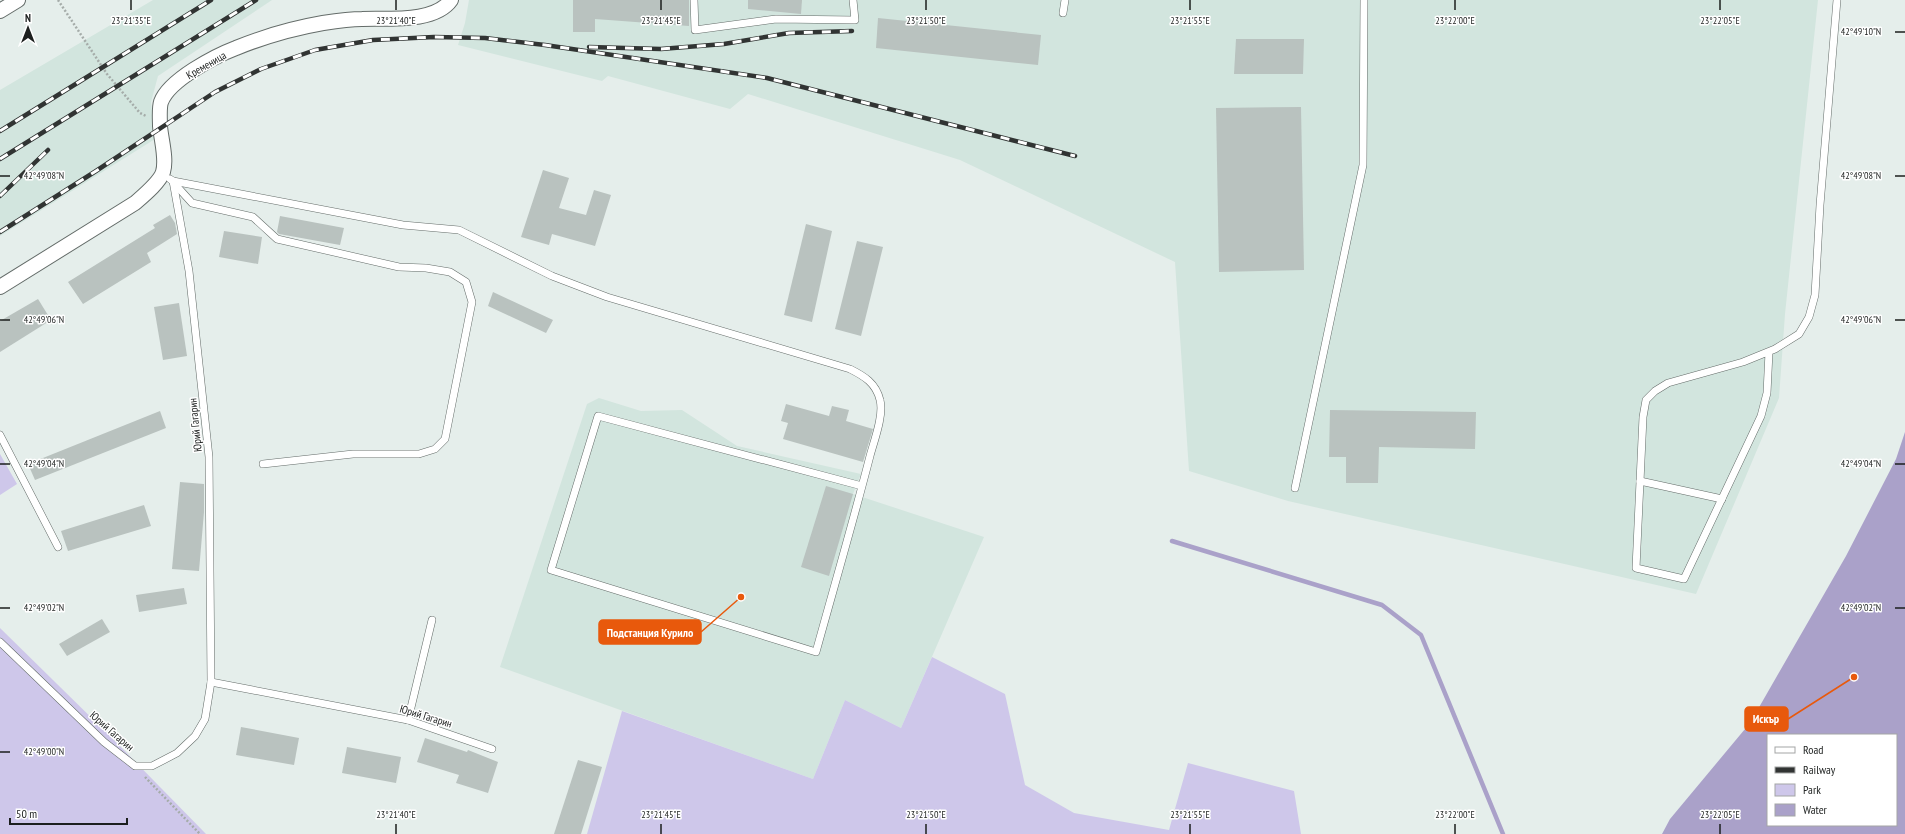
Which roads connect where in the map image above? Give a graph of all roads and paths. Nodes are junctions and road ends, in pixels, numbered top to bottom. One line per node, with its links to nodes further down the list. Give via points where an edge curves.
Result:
1 (18, 0): 9 (street)
2 (58, 0): 11 (path, via 91,52 121,92 140,113)
3 (451, 0): 11 (street, Кременица, via 446,7 413,18 322,23 235,48 191,70 170,89 161,102)
4 (694, 0): 5 (lane, via 695,30 776,19 855,20)
5 (853, 0)
6 (1065, 0): 10 (lane)
7 (1364, 0): 19 (lane, via 1363,165)
8 (1837, 0): 14 (lane, via 1815,295 1809,317 1799,334)
9 (0, 11)
10 (1064, 14)
11 (160, 123): 12 (street, Кременица)
12 (168, 177): 13 (street, via 135,203); 16 (lane, via 192,203 253,217 278,239 399,267 450,272 466,282 472,302 445,439 435,449 419,454 353,454); 18 (lane, via 403,225 458,230 552,276 607,297 850,369 867,378 881,401); 24 (lane, Юрий Гагарин, via 189,271 209,457)
13 (0, 287)
14 (1769, 352): 17 (lane, via 1668,383 1655,390 1646,400 1643,417); 20 (lane, via 1767,393 1761,416)
15 (0, 435): 21 (lane)
16 (263, 464)
17 (1640, 481): 20 (lane); 20 (lane, via 1636,568 1684,579)
18 (862, 486): 18 (lane, via 816,652 551,570 598,416)
19 (1295, 488)
20 (1722, 499)
21 (58, 546)
22 (432, 620): 25 (lane)
23 (0, 642): 27 (lane, Юрий Гагарин, via 104,742)
24 (211, 682): 25 (lane, Юрий Гагарин); 27 (lane, Юрий Гагарин, via 205,719 194,736 177,753 152,766)
25 (408, 720): 26 (lane, Юрий Гагарин)
26 (492, 749)
27 (135, 766): 28 (path)
28 (200, 834)

